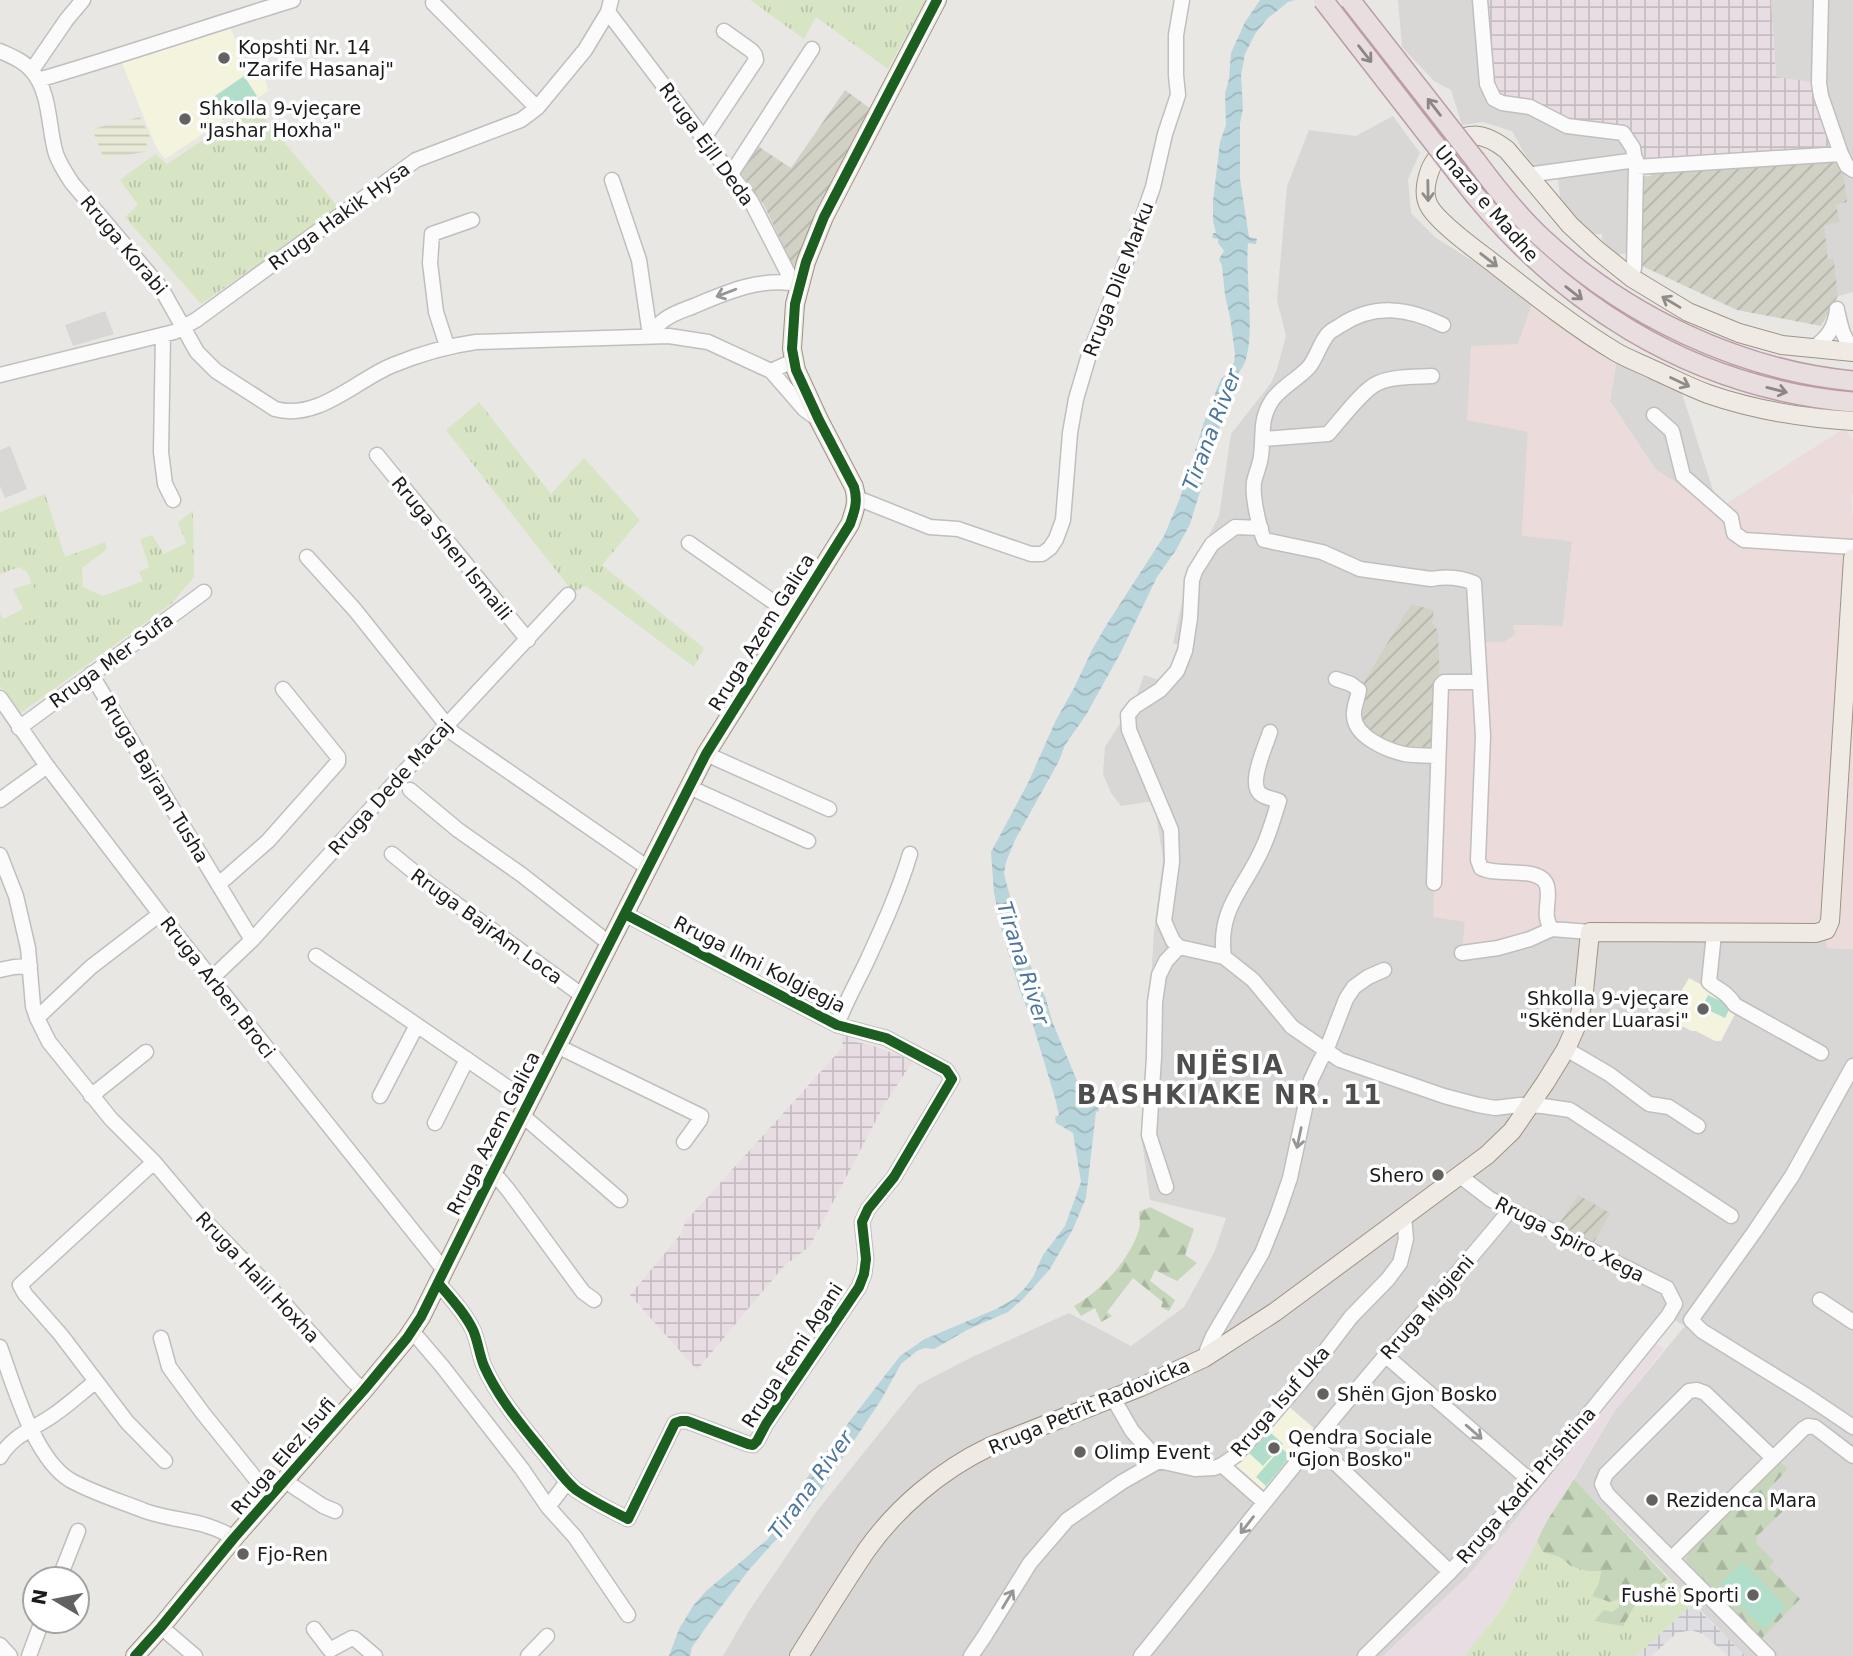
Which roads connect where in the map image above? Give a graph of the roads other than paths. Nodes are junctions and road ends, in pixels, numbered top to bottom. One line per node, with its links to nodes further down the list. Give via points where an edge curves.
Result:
1 (83, 0): 14 (street)
2 (293, 0): 14 (street, via 127,54)
3 (937, 0): 25 (main road, via 824,217)
4 (1182, 0): 44 (street, Rruga Dile Marku, via 1176,35 1178,95 1153,187 1076,399 1063,520 1050,548 1031,554 958,529 930,527)
5 (1323, 0): 38 (highway, Unaza e Madhe, one-way to 38, bridge, via 1494,217 1587,303 1635,334 1738,379 1789,393)
6 (1350, 0): 37 (highway, Unaza e Madhe, one-way to 6, bridge, via 1807,375 1700,341 1588,276 1514,208)
7 (1480, 0): 18 (street, via 1487,84 1494,99 1530,107 1567,126 1623,133)
8 (1821, 0): 17 (street, via 1818,83)
9 (433, 3): 15 (street)
10 (610, 6): 15 (street, Rruga Hakik Hysa, via 585,50); 16 (street, Rruga Ejll Deda)
11 (724, 31): 16 (street, via 752,51 756,60)
12 (812, 49): 20 (street)
13 (0, 51): 14 (street)
14 (35, 75): 27 (street, Rruga Korabi, via 62,168 161,288)
15 (537, 108): 27 (street, Rruga Hakik Hysa, via 521,120 416,160)
16 (704, 138): 20 (street, Rruga Ejll Deda)
17 (1841, 154): 18 (street); 19 (street)
18 (1636, 164): 21 (street); 24 (street)
19 (1853, 170)
20 (731, 174): 25 (street, Rruga Ejll Deda)
21 (1527, 175): 24 (main road, via 1570,225); 41 (main road, one-way to 41, via 1496,141 1467,136 1453,141 1434,160 1425,187 1427,201 1459,236 1618,353 1718,397 1777,412)
22 (612, 180): 29 (street, via 639,260)
23 (472, 220): 30 (street, via 432,234 436,312)
24 (1632, 278): 31 (main road, one-way to 24, via 1739,333 1688,312)
25 (796, 284): 29 (street, one-way to 29, via 766,283 731,290 670,316); 33 (main road)
26 (1443, 325): 42 (street, via 1402,311 1353,317 1328,333 1303,373 1282,389 1268,408 1261,427)
27 (183, 327): 28 (street, Rruga Hakik Hysa); 30 (street, Rruga Korabi, via 197,352 216,371 283,411 320,405 391,366)
28 (163, 335): 35 (street, Rruga Hakik Hysa); 45 (street, via 161,452 165,484)
29 (650, 335): 30 (street, Rruga Korabi); 34 (street, Rruga Korabi, via 708,342)
30 (447, 346)
31 (1813, 348): 32 (main road); 32 (street, via 1832,330 1838,309 1843,336)
32 (1853, 350)
33 (793, 361): 34 (street); 40 (main road)
34 (771, 371): 40 (street)
35 (0, 375)
36 (1432, 376): 42 (street, via 1379,382 1328,434)
37 (1853, 382)
38 (1853, 402)
39 (1654, 415): 48 (street, via 1672,431 1683,477 1731,518 1734,533 1744,540)
40 (819, 420): 44 (main road)
41 (1853, 421)
42 (1263, 439): 46 (street, via 1254,485)
43 (377, 455): 54 (street, Rruga Shen Ismaili)
44 (857, 498): 53 (main road, Rruga Azem Galica, via 850,524)
45 (173, 500)
46 (1261, 528): 57 (street, via 1264,540 1322,552 1360,569 1431,579 1463,578 1474,583); 85 (street, via 1235,527 1212,544 1192,580 1185,651 1177,671 1128,715 1129,730 1171,830 1164,921)
47 (688, 543): 53 (street)
48 (1853, 547)
49 (307, 557): 60 (street)
50 (1853, 558): 82 (main road, via 1830,920 1826,930 1816,933)
51 (204, 592): 55 (street, Rruga Mer Sufa)
52 (568, 595): 54 (street, Rruga Dede Macaj)
53 (792, 615): 63 (main road, Rruga Azem Galica)
54 (527, 640): 60 (street, Rruga Dede Macaj)
55 (91, 674): 61 (street, Rruga Mer Sufa); 76 (street, Rruga Bajram Tusha)
56 (1336, 679): 64 (street, via 1359,690 1354,716 1371,740 1403,753)
57 (1480, 682): 64 (street, via 1441,685); 80 (street, via 1483,736 1478,860 1488,871 1538,875 1544,880 1546,922)
58 (283, 689): 76 (street, Rruga Bajram Tusha, via 338,762 268,841)
59 (0, 698): 61 (street, Rruga Arben Broci)
60 (446, 726): 74 (street); 83 (street, Rruga Dede Macaj)
61 (19, 727): 65 (street, Rruga Arben Broci)
62 (1270, 732): 88 (street, via 1255,774 1256,788 1260,795 1279,801 1264,846 1233,900 1222,941)
63 (706, 754): 66 (main road, Rruga Azem Galica); 69 (street)
64 (1437, 756): 75 (street)
65 (47, 766): 68 (street); 78 (street, Rruga Arben Broci)
66 (689, 787): 70 (street); 74 (main road, Rruga Azem Galica)
67 (410, 790): 84 (street)
68 (0, 800)
69 (829, 809)
70 (808, 841)
71 (392, 854): 93 (street, Rruga BajrAm Loca)
72 (910, 854): 96 (street, via 901,885)
73 (0, 855): 77 (street, Rruga Halil Hoxha)
74 (648, 868): 79 (main road, Rruga Azem Galica)
75 (1434, 883)
76 (219, 884): 83 (street, Rruga Bajram Tusha)
77 (6, 886): 89 (street, Rruga Halil Hoxha)
78 (160, 914): 92 (street, Rruga Arben Broci); 94 (street, via 90,967)
79 (625, 914): 84 (main road, Rruga Azem Galica); 96 (street, Rruga Ilmi Kolgjegja)
80 (1552, 929): 81 (street); 86 (street, via 1498,948)
81 (1591, 932): 82 (main road); 98 (main road, Rruga Petrit Radovicka, via 1583,1001)
82 (1714, 933): 101 (street, via 1711,985 1735,1005)
83 (252, 940): 92 (street, Rruga Dede Macaj)
84 (610, 944): 93 (main road, Rruga Azem Galica)
85 (1180, 947): 88 (street); 114 (street, via 1159,975 1155,1002 1149,1135)
86 (1462, 953)
87 (316, 956): 95 (street)
88 (1224, 957): 99 (street, via 1253,980 1292,1027)
89 (30, 966): 90 (street); 94 (street, Rruga Halil Hoxha)
90 (0, 970)
91 (1384, 970): 99 (street, via 1354,987)
92 (211, 979): 120 (street, Rruga Arben Broci)
93 (583, 996): 97 (main road, Rruga Azem Galica)
94 (37, 1018): 104 (street, Rruga Halil Hoxha, via 49,1042)
95 (417, 1025): 102 (street); 105 (street)
96 (837, 1025): 119 (street, Rruga Ilmi Kolgjegja, via 886,1038 946,1070 952,1079)
97 (557, 1046): 107 (main road, Rruga Azem Galica); 110 (street, via 701,1116)
98 (1566, 1049): 106 (main road, Rruga Petrit Radovicka); 109 (street, via 1649,1104 1669,1107)
99 (1326, 1051): 106 (street, via 1444,1096 1495,1108); 129 (street, one-way to 129, via 1311,1080 1278,1213 1262,1253)
100 (146, 1052): 104 (street)
101 (1821, 1053)
102 (467, 1059): 107 (street); 108 (street)
103 (1853, 1066): 134 (street, via 1792,1176 1690,1320)
104 (91, 1096): 111 (street, Rruga Halil Hoxha)
105 (380, 1096)
106 (1530, 1105): 113 (main road, Rruga Petrit Radovicka, via 1512,1131); 118 (street, via 1570,1110)
107 (526, 1108): 112 (main road, Rruga Azem Galica); 115 (street)
108 (435, 1123)
109 (1698, 1126)
110 (684, 1142)
111 (154, 1162): 130 (street, via 20,1285); 131 (street, Rruga Halil Hoxha)
112 (493, 1172): 120 (main road, Rruga Azem Galica); 121 (street, via 583,1292)
113 (1460, 1176): 116 (street, Rruga Spiro Xega); 117 (main road, Rruga Petrit Radovicka)
114 (1166, 1187)
115 (620, 1200)
116 (1510, 1210): 123 (street, Rruga Spiro Xega, via 1668,1288); 128 (street, Rruga Migjeni)
117 (1404, 1216): 129 (main road, Rruga Petrit Radovicka, via 1275,1312); 141 (street, Rruga Isuf Uka, via 1406,1239 1388,1279 1350,1317 1269,1419)
118 (1731, 1216)
119 (862, 1222): 143 (street, Rruga Femi Agani, via 866,1259 859,1287 757,1441 752,1445 687,1421 675,1423 628,1518)
120 (441, 1276): 125 (main road, Rruga Elez Isufi); 143 (street, via 472,1330 498,1392)
121 (594, 1300)
122 (1820, 1300): 124 (street)
123 (1675, 1304): 144 (street, Rruga Kadri Prishtina)
124 (1853, 1322)
125 (412, 1331): 131 (main road, Rruga Elez Isufi); 147 (street)
126 (161, 1338): 145 (street, via 169,1367)
127 (0, 1347): 133 (street)
128 (1385, 1355): 135 (street, Rruga Migjeni); 144 (street, one-way to 144)
129 (1204, 1358): 132 (main road, Rruga Petrit Radovicka)
130 (95, 1382): 133 (street); 139 (street)
131 (364, 1390): 142 (main road, Rruga Elez Isufi)
132 (1113, 1398): 140 (street, via 1132,1431); 166 (main road, Rruga Petrit Radovicka, via 989,1447 944,1472 867,1550)
133 (31, 1427): 137 (street); 150 (street, via 48,1460 71,1480 145,1511 215,1527)
134 (1853, 1427)
135 (1312, 1443): 146 (street, Rruga Migjeni); 153 (street)
136 (1853, 1455): 138 (street, via 1808,1426)
137 (0, 1457)
138 (1773, 1458): 151 (street); 151 (street, via 1706,1393 1689,1391 1606,1474 1602,1484)
139 (165, 1461)
140 (1159, 1461): 141 (street, Rruga Isuf Uka, via 1195,1469); 167 (street, one-way to 140, via 1030,1563 1068,1520)
141 (1222, 1465): 146 (street)
142 (285, 1481): 145 (main road, Rruga Elez Isufi); 148 (street)
143 (567, 1482): 147 (street)
144 (1533, 1483): 153 (street, Rruga Kadri Prishtina)
145 (273, 1495): 150 (main road, Rruga Elez Isufi)
146 (1264, 1502): 168 (street, Rruga Migjeni, one-way to 168)
147 (548, 1507): 154 (street, via 575,1537)
148 (335, 1511)
149 (78, 1531): 152 (street)
150 (234, 1538): 155 (main road, Rruga Elez Isufi)
151 (1672, 1558): 170 (street)
152 (65, 1565)
153 (1450, 1572): 169 (street, Rruga Kadri Prishtina)
154 (628, 1615)
155 (161, 1627): 162 (main road, Rruga Elez Isufi); 163 (street)
156 (314, 1629): 164 (street, via 330,1650 352,1638)
157 (37, 1635): 161 (street)
158 (547, 1636): 165 (street)
159 (0, 1645): 160 (street)
160 (10, 1656)
161 (29, 1656)
162 (135, 1656)
163 (194, 1656)
164 (375, 1656)
165 (528, 1656)
166 (799, 1656)
167 (971, 1656)
168 (1141, 1656)
169 (1365, 1656)
170 (1768, 1656)

